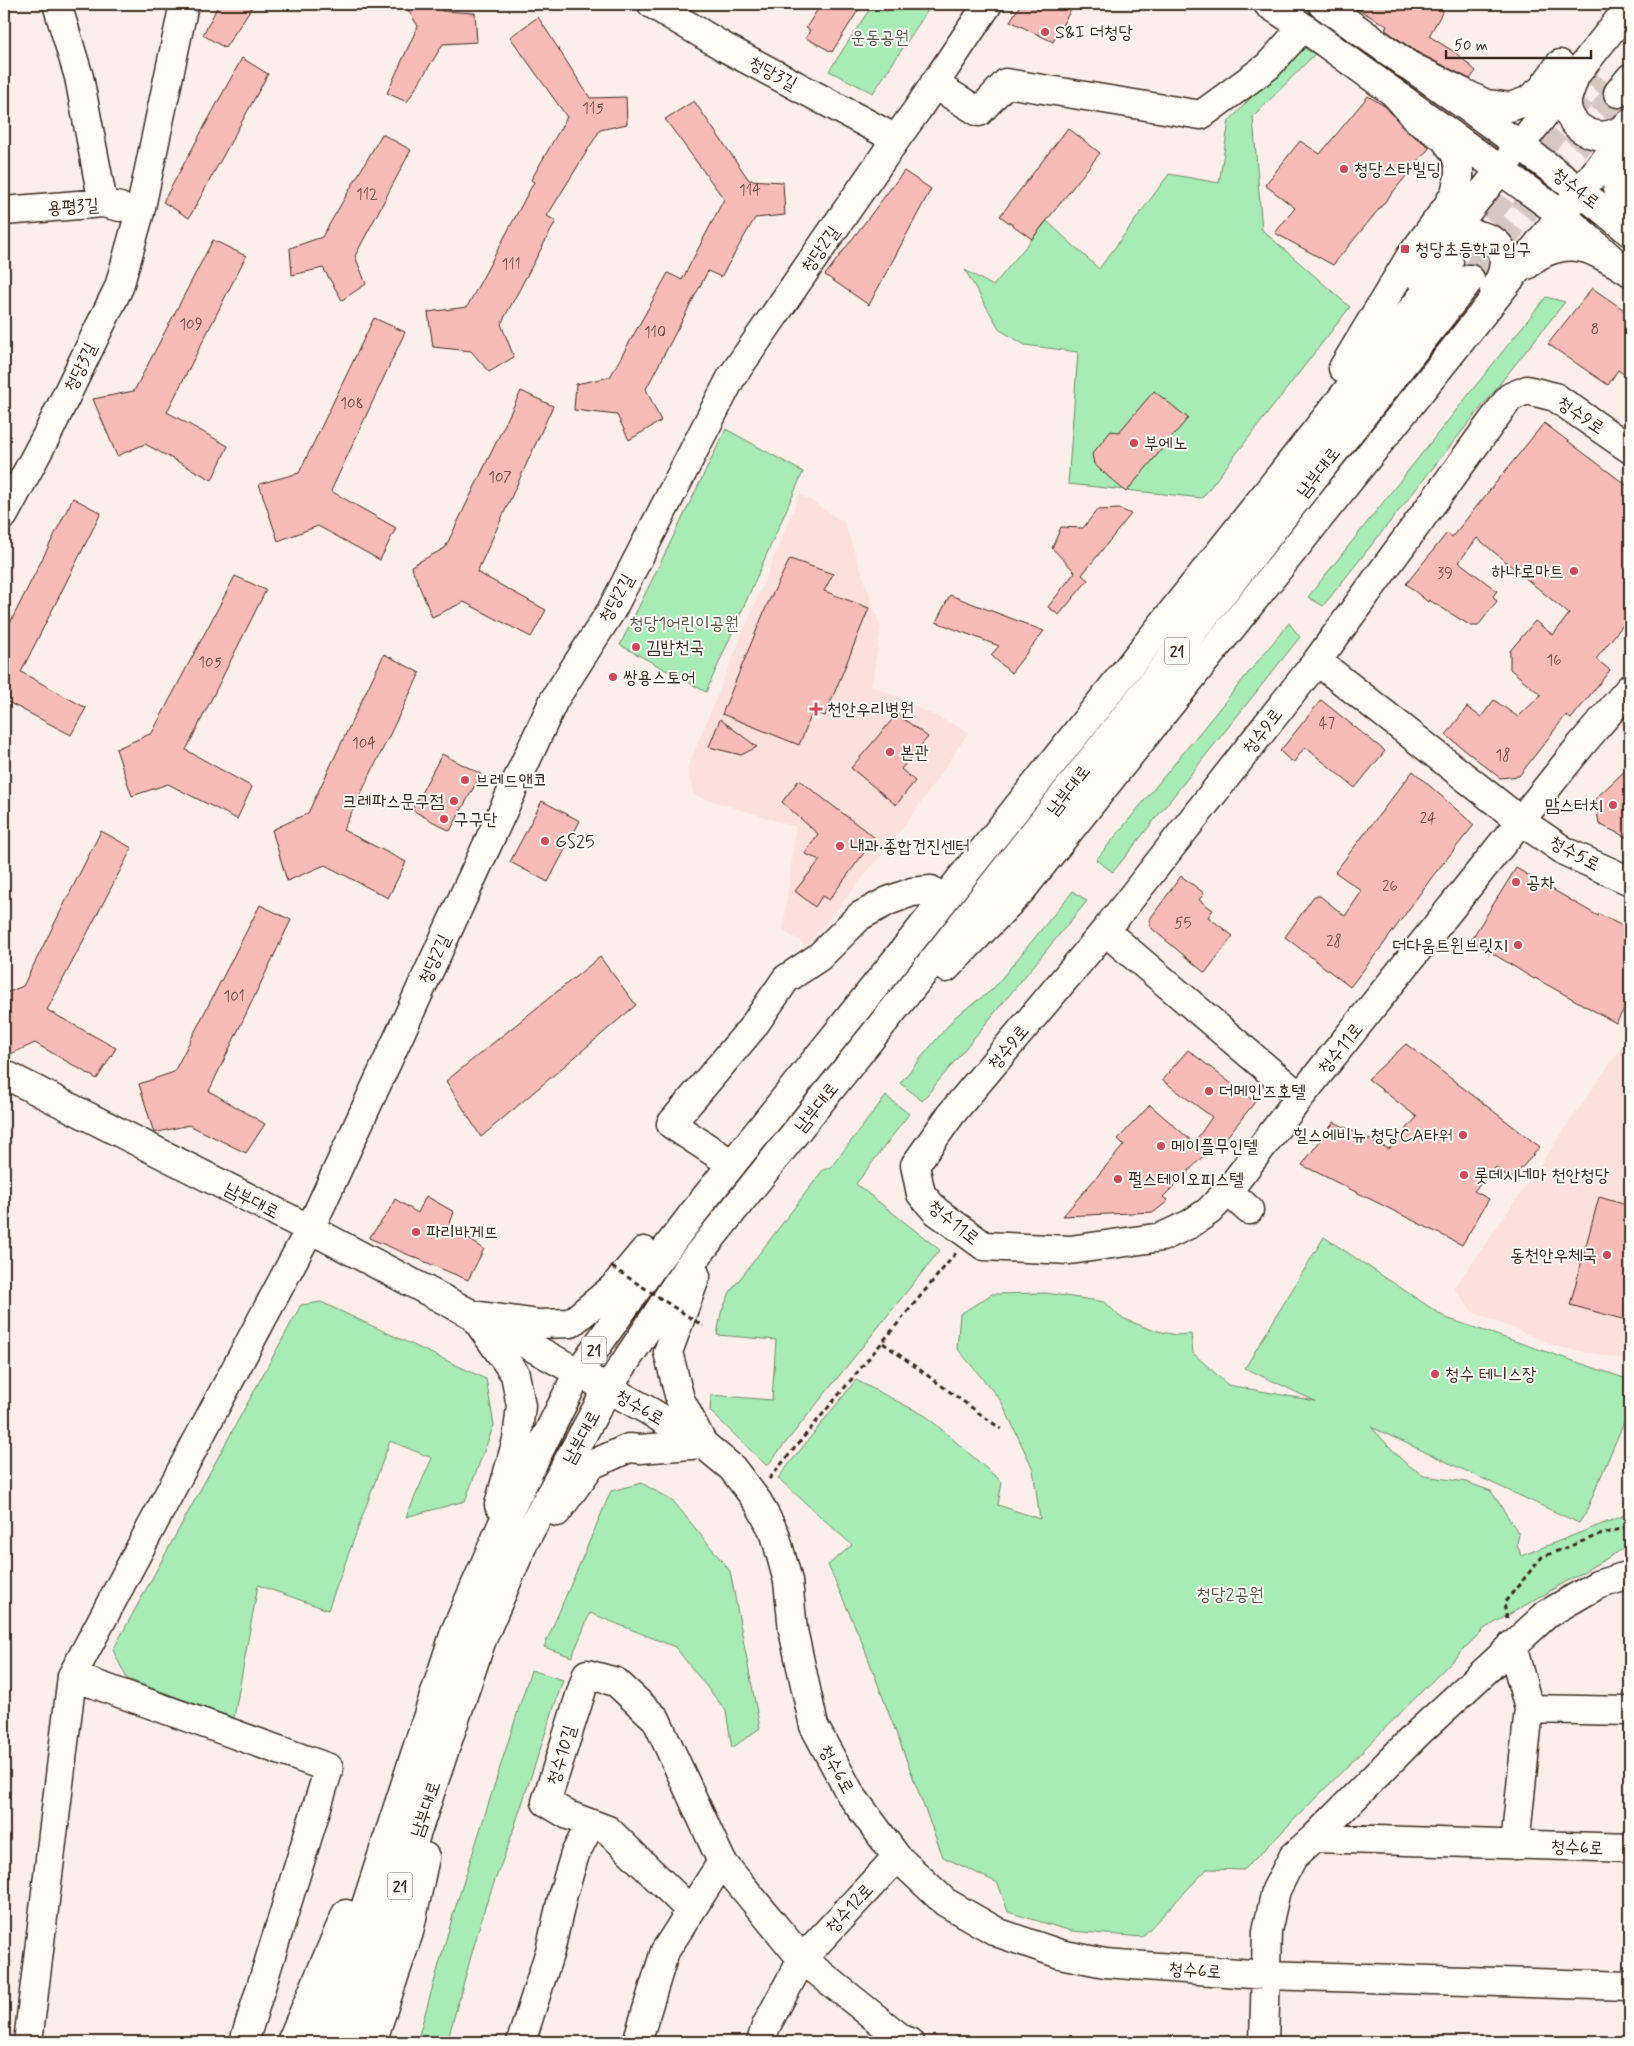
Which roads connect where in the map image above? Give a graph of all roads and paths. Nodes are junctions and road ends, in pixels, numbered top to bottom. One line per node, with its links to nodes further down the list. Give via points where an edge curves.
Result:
1 (57, 4): 22 (main road, via 79,77)
2 (184, 4): 25 (main road, 청당3길)
3 (652, 4): 17 (main road, 청당3길, via 724,47)
4 (988, 4): 13 (main road, 청당2길)
5 (1268, 4): 9 (main road)
6 (1322, 4): 11 (main road)
7 (1615, 4): 11 (main road, via 1560,64 1542,89 1528,101 1510,107 1486,104)
8 (1630, 6): 12 (main road)
9 (1303, 27): 13 (main road, via 1268,66 1201,115 1006,83 979,112); 14 (main road)
10 (1630, 35): 12 (main road)
11 (1404, 63): 19 (main road, 청수4로)
12 (1587, 75): 15 (main road, via 1566,104 1571,119 1596,136 1617,132); 19 (main road)
13 (934, 84): 17 (main road, 청당2길)
14 (1394, 93): 20 (main road); 31 (main road, via 1418,120 1444,138 1455,153 1459,177 1447,207 1410,257)
15 (1630, 123)
16 (1630, 129): 21 (main road)
17 (896, 138): 50 (main road, 청당2길, via 731,378 611,611 554,700)
18 (1630, 143): 23 (main road, via 1621,160 1617,178)
19 (1521, 146): 20 (main road); 21 (main road, 청수4로)
20 (1500, 171): 26 (main road); 28 (main road)
21 (1580, 190): 26 (main road); 27 (main road, 청수4로)
22 (103, 203): 24 (main road, 용평3길); 25 (main road, 용평3길)
23 (1630, 210)
24 (4, 211)
25 (140, 212): 33 (main road, 청당3길, via 119,287)
26 (1561, 214): 29 (main road); 30 (main road)
27 (1630, 232)
28 (1453, 263): 30 (main road, via 1464,232 1482,234 1494,240 1503,252 1504,268); 31 (main road); 40 (main road, 남부대로 / 21); 41 (main road, 남부대로 / 21)
29 (1623, 268): 30 (main road, via 1585,248 1573,246 1552,250 1528,263 1514,282)
30 (1486, 308): 41 (main road, via 1020,891 957,959)
31 (1343, 368): 38 (main road)
32 (1630, 449): 34 (main road, 청수9로, via 1556,397 1527,390 1510,397)
33 (4, 515)
34 (1317, 661): 36 (main road, 청수5로); 39 (main road, 청수9로)
35 (1630, 688): 36 (main road, 청수11로)
36 (1522, 822): 37 (main road, 청수5로, via 1566,852); 43 (main road, 청수11로)
37 (1630, 881)
38 (931, 890): 40 (main road); 44 (main road, via 912,892 860,916 819,957 786,979 752,1028 671,1124)
39 (1104, 931): 43 (main road); 45 (main road, 청수9로, via 952,1113)
40 (860, 1005): 44 (main road, 남부대로 / 21)
41 (883, 1024): 48 (main road, 남부대로 / 21)
42 (4, 1074): 50 (main road, 남부대로)
43 (1300, 1097): 46 (main road, 청수11로)
44 (732, 1164): 47 (main road, 남부대로 / 21)
45 (915, 1165): 51 (main road, 청수11로, via 921,1194)
46 (1228, 1191): 49 (main road); 51 (main road, 청수11로, via 1209,1211 1162,1237 1070,1250 984,1246)
47 (706, 1198): 53 (main road, via 654,1240 613,1288 571,1323 539,1324); 56 (main road, 남부대로 / 21, via 656,1262)
48 (735, 1208): 57 (main road, 남부대로 / 21, via 688,1267); 59 (main road, via 692,1283 668,1352 680,1399)
49 (1249, 1210)
50 (310, 1229): 53 (main road, 남부대로); 65 (main road, 청당2길)
51 (968, 1237): 55 (path)
52 (612, 1267): 54 (path, bridge)
53 (473, 1316): 56 (main road, 남부대로); 63 (main road, via 515,1374 521,1406)
54 (703, 1326)
55 (883, 1342): 58 (path); 60 (path)
56 (578, 1373): 57 (main road, 청수6로); 63 (main road, 남부대로 / 21, via 502,1525)
57 (608, 1388): 59 (main road, 청수6로); 63 (main road, 남부대로 / 21, via 524,1542)
58 (1001, 1429)
59 (703, 1444): 63 (main road, via 629,1448 591,1465); 74 (main road, 청수6로, via 732,1468 758,1502 775,1534 788,1581 793,1630 814,1726 851,1795)
60 (764, 1484)
61 (1630, 1526): 64 (path, via 1542,1557 1504,1603)
62 (1630, 1575): 64 (main road, via 1597,1585 1573,1597 1547,1614)
63 (490, 1585): 68 (main road, 남부대로 / 21, via 481,1642); 69 (main road, 남부대로 / 21, via 455,1632)
64 (1512, 1646): 66 (main road); 71 (main road, via 1419,1732)
65 (72, 1676): 81 (main road); 82 (main road, via 329,1768)
66 (1529, 1709): 67 (main road); 72 (main road)
67 (1630, 1711)
68 (452, 1728): 85 (main road, 남부대로 / 21); 86 (main road, via 409,1932)
69 (417, 1747): 83 (main road); 84 (main road, 남부대로 / 21)
70 (590, 1825): 75 (main road, 청수10길, via 546,1802 586,1674 616,1682 656,1719); 76 (main road, via 608,1830); 87 (main road, via 563,1894 547,1961)
71 (1314, 1838): 72 (main road, 청수6로); 78 (main road, via 1293,1856 1276,1890 1267,1931)
72 (1515, 1845): 73 (main road, 청수6로)
73 (1630, 1848)
74 (896, 1857): 77 (main road, 청수12로); 78 (main road, 청수6로, via 945,1902 999,1933 1060,1954 1105,1963)
75 (722, 1862): 76 (main road); 77 (main road, 청수10길)
76 (690, 1910): 88 (main road, via 665,1950)
77 (802, 1958): 80 (main road); 89 (main road, 청수12로, via 766,2026)
78 (1265, 1975): 79 (main road, 청수6로); 90 (main road)
79 (1630, 1986)
80 (905, 2041)
81 (28, 2042)
82 (244, 2042)
83 (291, 2042)
84 (319, 2042)
85 (346, 2042)
86 (372, 2042)
87 (521, 2042)
88 (637, 2042)
89 (761, 2042)
90 (1264, 2042)

